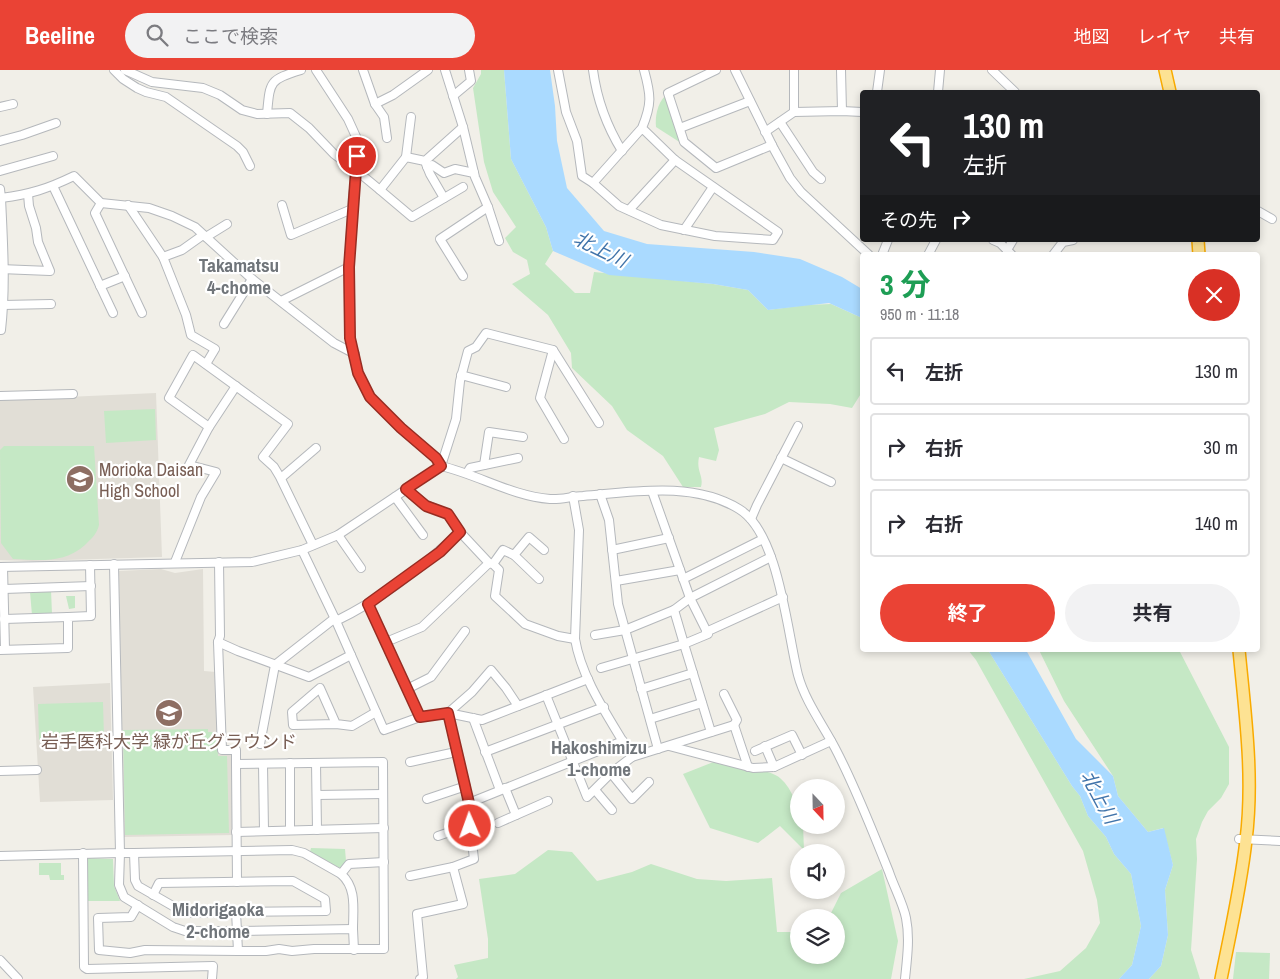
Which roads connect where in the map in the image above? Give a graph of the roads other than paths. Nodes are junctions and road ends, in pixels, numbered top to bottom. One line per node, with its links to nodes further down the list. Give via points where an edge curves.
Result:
1 (114, 70): 51 (street, via 137,88 166,97 237,146)
2 (125, 70): 35 (street, via 152,82 203,88 242,110)
3 (301, 70): 35 (street, via 278,78 271,86)
4 (326, 70): 21 (street)
5 (363, 70): 30 (street)
6 (428, 70): 30 (street)
7 (445, 70): 27 (street)
8 (470, 70): 27 (street, via 471,81)
9 (558, 70): 56 (street, via 566,112 577,141 582,176)
10 (593, 70): 46 (street, via 601,108)
11 (646, 70): 40 (street, via 650,102)
12 (716, 70): 41 (street, via 668,93)
13 (735, 70): 28 (street)
14 (794, 70): 33 (street)
15 (840, 70): 32 (street)
16 (880, 70): 22 (street)
17 (940, 70): 23 (street)
18 (992, 70): 24 (street)
19 (1165, 70): 25 (highway)
20 (1170, 70): 26 (highway)
21 (317, 72): 53 (street, via 348,119 358,141)
22 (877, 90)
23 (938, 90)
24 (1013, 90)
25 (1170, 90)
26 (1170, 90)
27 (453, 96): 39 (street)
28 (750, 101): 41 (street); 42 (street)
29 (12, 104): 31 (street)
30 (375, 104): 43 (street, via 384,118)
31 (0, 106)
32 (842, 111): 33 (street); 34 (street)
33 (794, 112): 37 (street)
34 (860, 112)
35 (267, 114): 53 (street, via 290,113)
36 (411, 116): 48 (street)
37 (780, 122): 42 (street); 55 (street)
38 (56, 123): 44 (street)
39 (463, 127): 50 (street); 54 (street)
40 (642, 128): 46 (street); 49 (street)
41 (680, 128): 45 (street, via 684,142 716,168)
42 (765, 132): 45 (street)
43 (387, 138)
44 (0, 141)
45 (772, 145): 77 (street, via 801,192)
46 (622, 151): 56 (street)
47 (53, 156): 52 (street)
48 (406, 157): 50 (street); 60 (street)
49 (675, 160): 59 (street); 69 (street)
50 (426, 164): 54 (street, via 444,173 455,169); 63 (street)
51 (250, 166)
52 (0, 171)
53 (357, 171): 60 (street); 68 (street)
54 (474, 173): 67 (street)
55 (821, 179)
56 (592, 183): 69 (street, via 619,206)
57 (53, 186): 62 (street); 64 (street, via 74,176); 85 (street)
58 (463, 187): 63 (street)
59 (713, 187): 73 (street); 73 (street, via 778,232 773,240)
60 (380, 190): 63 (street, via 412,216)
61 (1, 194): 62 (street); 81 (street)
62 (28, 194): 81 (street, via 38,242 50,271)
63 (444, 198)
64 (102, 203): 65 (street); 82 (street, via 95,213)
65 (128, 205): 74 (street, via 172,216 195,227); 79 (street)
66 (282, 205): 68 (street, via 291,235)
67 (488, 207): 75 (street); 83 (street, via 440,239)
68 (352, 209): 80 (street)
69 (629, 210): 73 (street, via 662,225)
70 (1260, 212): 71 (street)
71 (1272, 219)
72 (227, 224): 74 (street)
73 (684, 230)
74 (204, 236): 79 (street); 84 (street)
75 (499, 241)
76 (996, 242): 78 (street)
77 (866, 252)
78 (1010, 252)
79 (163, 257): 95 (street, via 191,335 215,349)
80 (349, 267): 86 (street); 94 (street, via 350,338)
81 (2, 269): 88 (street)
82 (125, 276): 85 (street); 90 (street)
83 (463, 276)
84 (252, 279): 86 (street); 91 (street)
85 (100, 286): 89 (street)
86 (281, 301): 94 (street, via 334,343)
87 (50, 304): 88 (street)
88 (3, 305): 92 (street)
89 (113, 313)
90 (142, 313)
91 (224, 324)
92 (0, 330)
93 (553, 350): 96 (street, via 486,333 476,347 468,351); 101 (street); 105 (street, via 540,398)
94 (355, 354): 110 (street, via 358,373 370,397)
95 (206, 364): 97 (street); 103 (street, via 193,355 169,398)
96 (461, 375): 98 (street); 110 (street, via 456,419)
97 (236, 386): 103 (street); 112 (street, via 288,424 264,456)
98 (506, 387)
99 (73, 394): 100 (street)
100 (0, 396)
101 (599, 423)
102 (798, 426): 108 (street)
103 (209, 428): 131 (street, via 189,465 216,472 201,497)
104 (523, 437): 109 (street, via 489,432)
105 (564, 439)
106 (316, 448): 112 (street)
107 (518, 458): 109 (street)
108 (781, 458): 113 (street); 119 (street)
109 (484, 465): 111 (street, via 470,468)
110 (441, 466): 111 (street); 114 (street)
111 (467, 474): 117 (street, via 528,496 553,500)
112 (281, 478): 125 (street)
113 (831, 482)
114 (406, 489): 118 (street); 120 (street, via 426,506 448,514)
115 (652, 491): 116 (street); 119 (street, via 700,494 740,509); 123 (street)
116 (600, 494): 117 (street); 128 (street, via 609,520)
117 (573, 496): 155 (street, via 579,530)
118 (396, 497): 121 (street); 122 (street)
119 (751, 519): 124 (street)
120 (460, 532): 133 (street); 146 (street, via 440,552)
121 (338, 534): 125 (street); 137 (street)
122 (423, 535)
123 (669, 538): 128 (street); 138 (street)
124 (763, 539): 130 (street); 140 (street)
125 (313, 545): 126 (street)
126 (302, 550): 132 (street, via 252,562); 150 (street)
127 (544, 550): 129 (street, via 529,537)
128 (612, 550): 141 (street)
129 (514, 555): 133 (street, via 503,550); 139 (street)
130 (771, 557): 144 (street); 145 (street)
131 (174, 562): 132 (street); 134 (street)
132 (219, 562): 156 (street)
133 (491, 563): 155 (street, via 499,570 496,596 525,624); 157 (street, via 422,627)
134 (114, 564): 135 (street); 228 (street)
135 (90, 565): 136 (street); 142 (street)
136 (2, 567): 143 (street)
137 (361, 568)
138 (680, 570): 140 (street); 141 (street)
139 (539, 579)
140 (683, 579): 145 (street)
141 (616, 581): 151 (street)
142 (91, 586): 143 (street); 148 (street, via 91,616)
143 (4, 589): 149 (street)
144 (783, 597): 153 (street); 184 (street, via 799,678)
145 (690, 598): 147 (street); 153 (street)
146 (368, 604): 150 (street); 157 (street)
147 (674, 610): 151 (street); 158 (street)
148 (68, 617): 149 (street); 159 (street, via 68,648)
149 (4, 619): 159 (street)
150 (336, 619): 162 (street); 164 (street)
151 (625, 630): 154 (street); 163 (street)
152 (465, 631): 168 (street, via 431,677)
153 (706, 632): 158 (street, via 708,634)
154 (595, 635)
155 (575, 639): 167 (street)
156 (218, 642): 164 (street); 199 (street, via 222,750 236,750)
157 (386, 642): 168 (street)
158 (684, 644): 163 (street); 166 (street)
159 (2, 649)
160 (1233, 652): 225 (highway, via 1242,741)
161 (1239, 652): 225 (highway, via 1249,780)
162 (351, 655): 164 (street, via 309,677); 175 (street)
163 (633, 658): 165 (street); 169 (street)
164 (275, 665): 186 (street)
165 (601, 668)
166 (693, 673): 169 (street); 172 (street)
167 (588, 679): 171 (street); 174 (street)
168 (407, 689): 177 (street)
169 (641, 689): 179 (street)
170 (724, 694): 182 (street, via 737,720)
171 (546, 695): 173 (street); 181 (street)
172 (702, 703): 179 (street); 183 (street)
173 (518, 706): 176 (street, via 491,670); 178 (street, via 482,720)
174 (604, 707): 181 (street); 185 (street)
175 (376, 712): 177 (street, via 384,730); 180 (street, via 352,726)
176 (448, 713): 177 (street); 178 (street); 191 (street)
177 (420, 717)
178 (473, 718): 192 (street)
179 (650, 719): 189 (street)
180 (336, 724): 180 (street, via 293,725 292,712 320,688)
181 (558, 724): 192 (street); 195 (street)
182 (734, 725): 183 (street); 202 (street)
183 (711, 732): 187 (street)
184 (831, 740): 193 (street); 248 (street, via 870,823 906,917)
185 (623, 741): 194 (street); 195 (street)
186 (260, 744)
187 (668, 746): 189 (street); 202 (street)
188 (765, 746): 190 (street); 193 (street, via 792,735); 201 (street)
189 (658, 749): 194 (street)
190 (755, 751)
191 (456, 752): 196 (street); 207 (street)
192 (486, 752): 208 (street)
193 (802, 755): 201 (street)
194 (632, 757): 205 (street)
195 (572, 761): 208 (street); 209 (street, via 587,797)
196 (410, 762)
197 (290, 763): 198 (street); 200 (street); 220 (street)
198 (316, 763): 210 (street, via 383,762); 211 (street)
199 (236, 764): 200 (street); 223 (street)
200 (263, 764): 222 (street)
201 (774, 767): 202 (street)
202 (748, 768)
203 (37, 770): 204 (street)
204 (0, 771)
205 (611, 772): 206 (street, via 632,798); 209 (street)
206 (649, 782)
207 (466, 786): 212 (street); 214 (street)
208 (503, 789): 214 (street); 216 (street)
209 (595, 790): 215 (street)
210 (383, 794): 211 (street); 219 (street)
211 (317, 796): 221 (street)
212 (427, 799)
213 (548, 801): 216 (street)
214 (469, 803): 218 (street)
215 (612, 810)
216 (516, 815): 217 (street)
217 (498, 823)
218 (470, 826): 224 (street); 233 (street, via 474,859)
219 (384, 828): 221 (street); 232 (street)
220 (290, 830): 221 (street); 222 (street)
221 (317, 830)
222 (264, 831): 223 (street)
223 (236, 832): 227 (street)
224 (438, 836)
225 (1243, 839): 226 (street); 249 (highway); 250 (highway)
226 (1280, 841)
227 (237, 850): 229 (street); 234 (street, via 292,850); 236 (street)
228 (120, 853): 229 (street); 230 (street); 238 (street, via 118,885 124,897)
229 (134, 853): 237 (street, via 135,880 138,886)
230 (83, 854): 231 (street); 246 (street, via 84,967 213,966)
231 (0, 856)
232 (384, 862): 234 (street, via 349,864); 242 (street, via 384,949)
233 (453, 867): 235 (street); 247 (street, via 463,904 417,914 423,977)
234 (341, 874): 240 (street, via 346,878 354,899)
235 (410, 876)
236 (237, 882): 237 (street, via 159,883); 239 (street, via 293,881 325,899 326,911)
237 (153, 895): 239 (street, via 185,913)
238 (138, 905): 241 (street, via 185,932); 243 (street, via 131,917 98,918 99,950 130,953 145,950)
239 (236, 912): 241 (street)
240 (353, 929): 241 (street); 242 (street)
241 (237, 931): 243 (street)
242 (354, 950): 243 (street)
243 (238, 951)
244 (0, 960): 245 (street)
245 (18, 979)
246 (212, 979)
247 (420, 979)
248 (905, 979)
249 (1215, 979)
250 (1221, 979)

